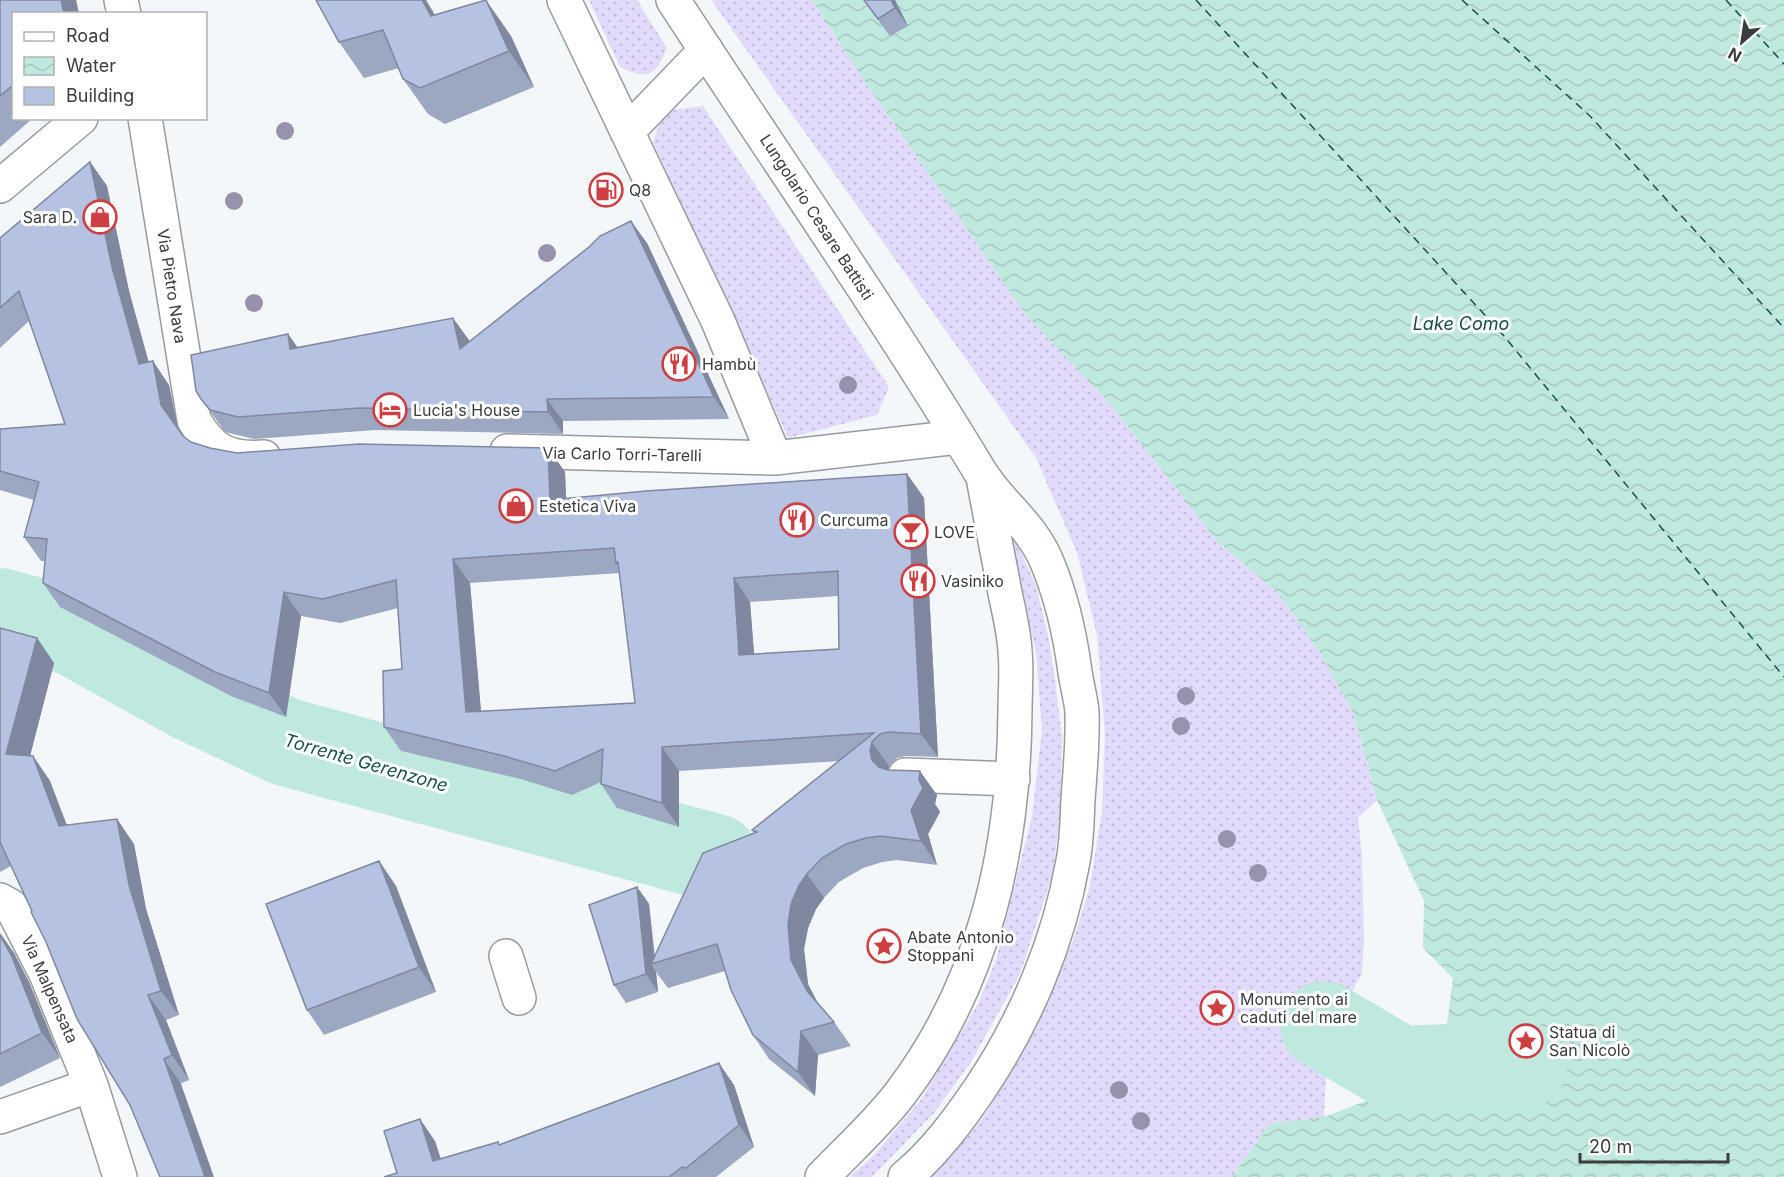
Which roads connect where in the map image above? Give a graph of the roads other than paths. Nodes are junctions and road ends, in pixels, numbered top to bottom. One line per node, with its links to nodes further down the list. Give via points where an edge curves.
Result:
1 (564, 0): 6 (main road)
2 (673, 0): 3 (main road, Lungolario Cesare Battisti)
3 (706, 50): 6 (main road); 8 (main road, Lungolario Cesare Battisti)
4 (79, 120): 7 (main road)
5 (145, 120): 10 (main road, Via Pietro Nava, via 194,420 214,448 230,454 253,458)
6 (627, 132): 11 (main road, via 718,321)
7 (0, 186)
8 (958, 436): 11 (main road, Via Carlo Torri-Tarelli); 12 (main road, Lungolario Cesare Battisti)
9 (481, 451): 11 (main road, Via Carlo Torri-Tarelli)
10 (297, 454)
11 (775, 458)
12 (983, 477): 14 (main road, via 1015,649); 22 (main road, via 1032,533 1048,564 1066,619 1082,709 1074,856 1053,941 1005,1050 937,1147)
13 (905, 776): 14 (main road)
14 (1013, 779): 21 (main road, via 995,895 963,987 929,1052 899,1095)
15 (0, 900): 18 (main road, Via Malpensata, via 11,906 46,974)
16 (506, 956): 17 (main road)
17 (519, 998)
18 (91, 1086): 19 (main road); 20 (main road, Via Malpensata)
19 (0, 1117)
20 (120, 1177)
21 (822, 1177)
22 (904, 1177)

